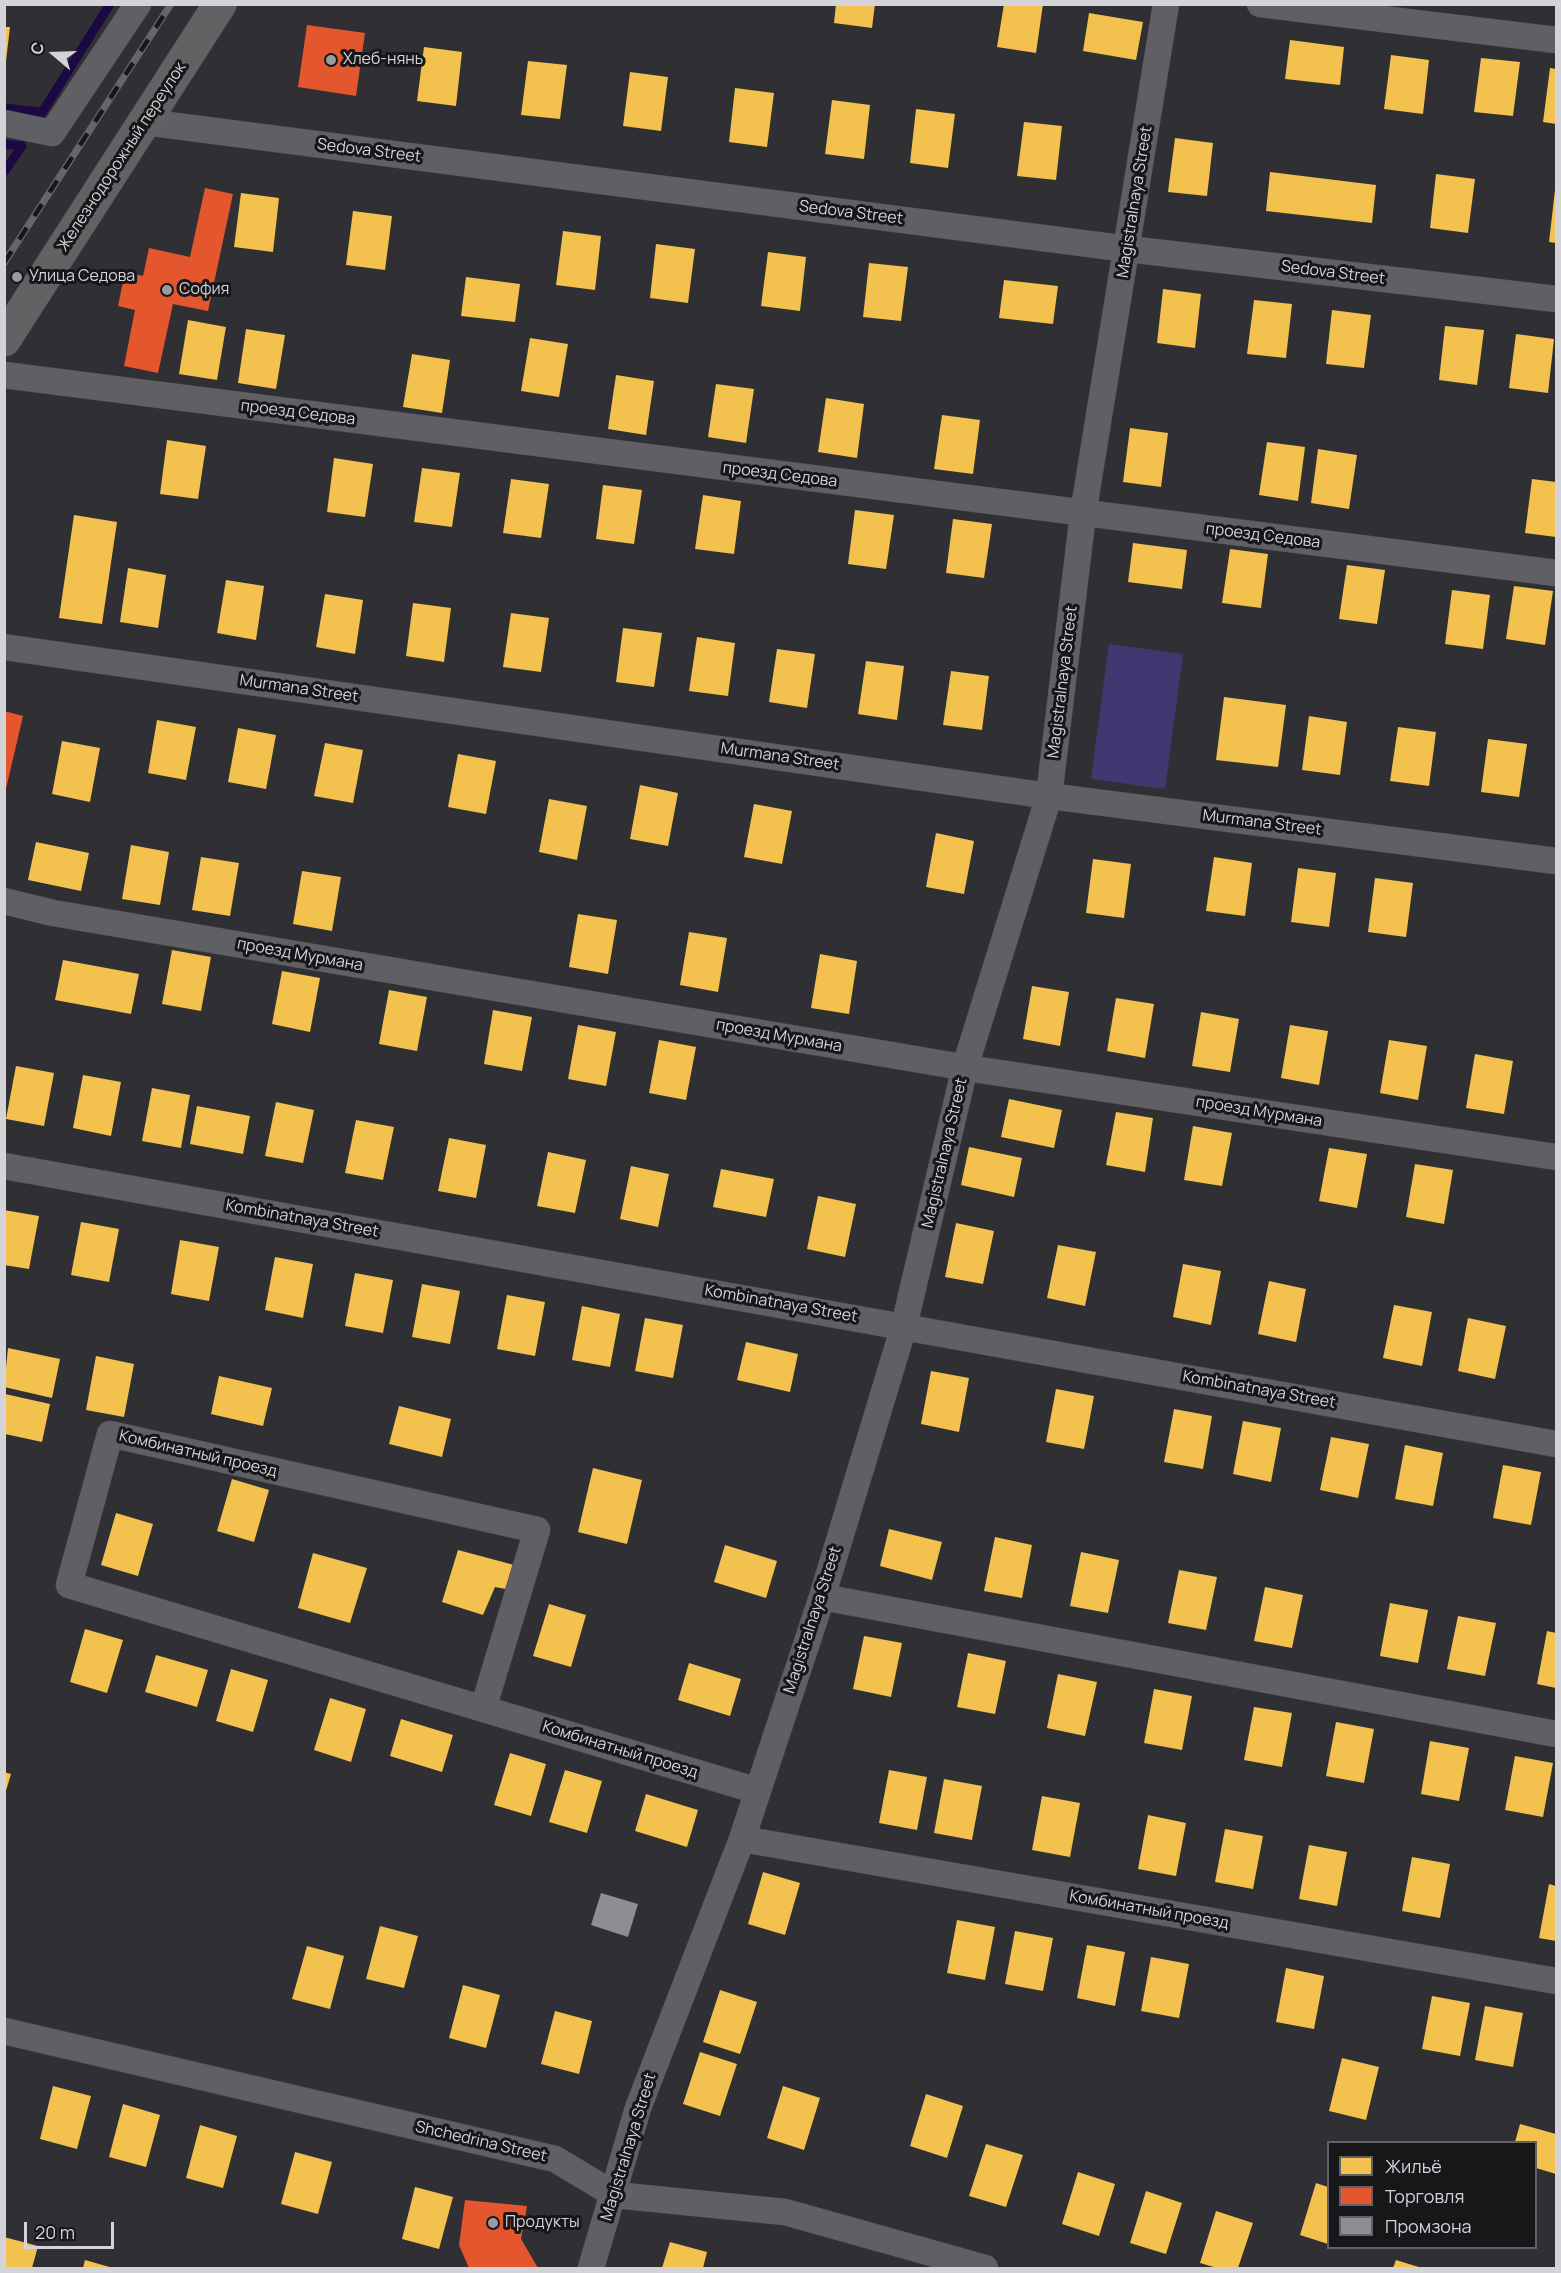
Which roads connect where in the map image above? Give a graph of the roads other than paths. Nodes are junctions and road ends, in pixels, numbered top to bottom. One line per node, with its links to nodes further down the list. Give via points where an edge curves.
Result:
1 (138, 4): 7 (street, via 52,133)
2 (220, 4): 6 (street, Железнодорожный переулок)
3 (1166, 4): 8 (street, Magistralnaya Street)
4 (1260, 4): 5 (street)
5 (1557, 40)
6 (146, 122): 8 (street, Sedova Street); 10 (street, Железнодорожный переулок)
7 (4, 123)
8 (1128, 249): 9 (street, Sedova Street); 12 (street, Magistralnaya Street)
9 (1557, 298)
10 (4, 340)
11 (4, 375): 12 (street, проезд Седова)
12 (1083, 514): 13 (street, проезд Седова); 15 (street, Magistralnaya Street)
13 (1557, 573)
14 (4, 647): 15 (street, Murmana Street)
15 (1049, 796): 16 (street, Murmana Street); 18 (street, Magistralnaya Street)
16 (1557, 861)
17 (4, 901): 18 (street, проезд Мурмана, via 53,913)
18 (965, 1067): 19 (street, проезд Мурмана); 21 (street, Magistralnaya Street)
19 (1557, 1157)
20 (4, 1166): 21 (street, Kombinatnaya Street)
21 (904, 1326): 22 (street, Kombinatnaya Street); 23 (street, Magistralnaya Street)
22 (1557, 1444)
23 (822, 1597): 25 (street); 26 (street, Magistralnaya Street)
24 (483, 1708): 24 (street, Комбинатный проезд, via 537,1530 110,1434 69,1585); 26 (street, Комбинатный проезд)
25 (1557, 1734)
26 (758, 1791): 27 (street, Magistralnaya Street)
27 (742, 1839): 28 (street, Комбинатный проезд); 30 (street, Magistralnaya Street, via 638,2108)
28 (1557, 1981)
29 (4, 2031): 30 (street, Shchedrina Street, via 555,2159)
30 (615, 2195): 31 (street, Magistralnaya Street); 32 (street, Shchedrina Street, via 785,2212)
31 (591, 2268)
32 (985, 2268)

